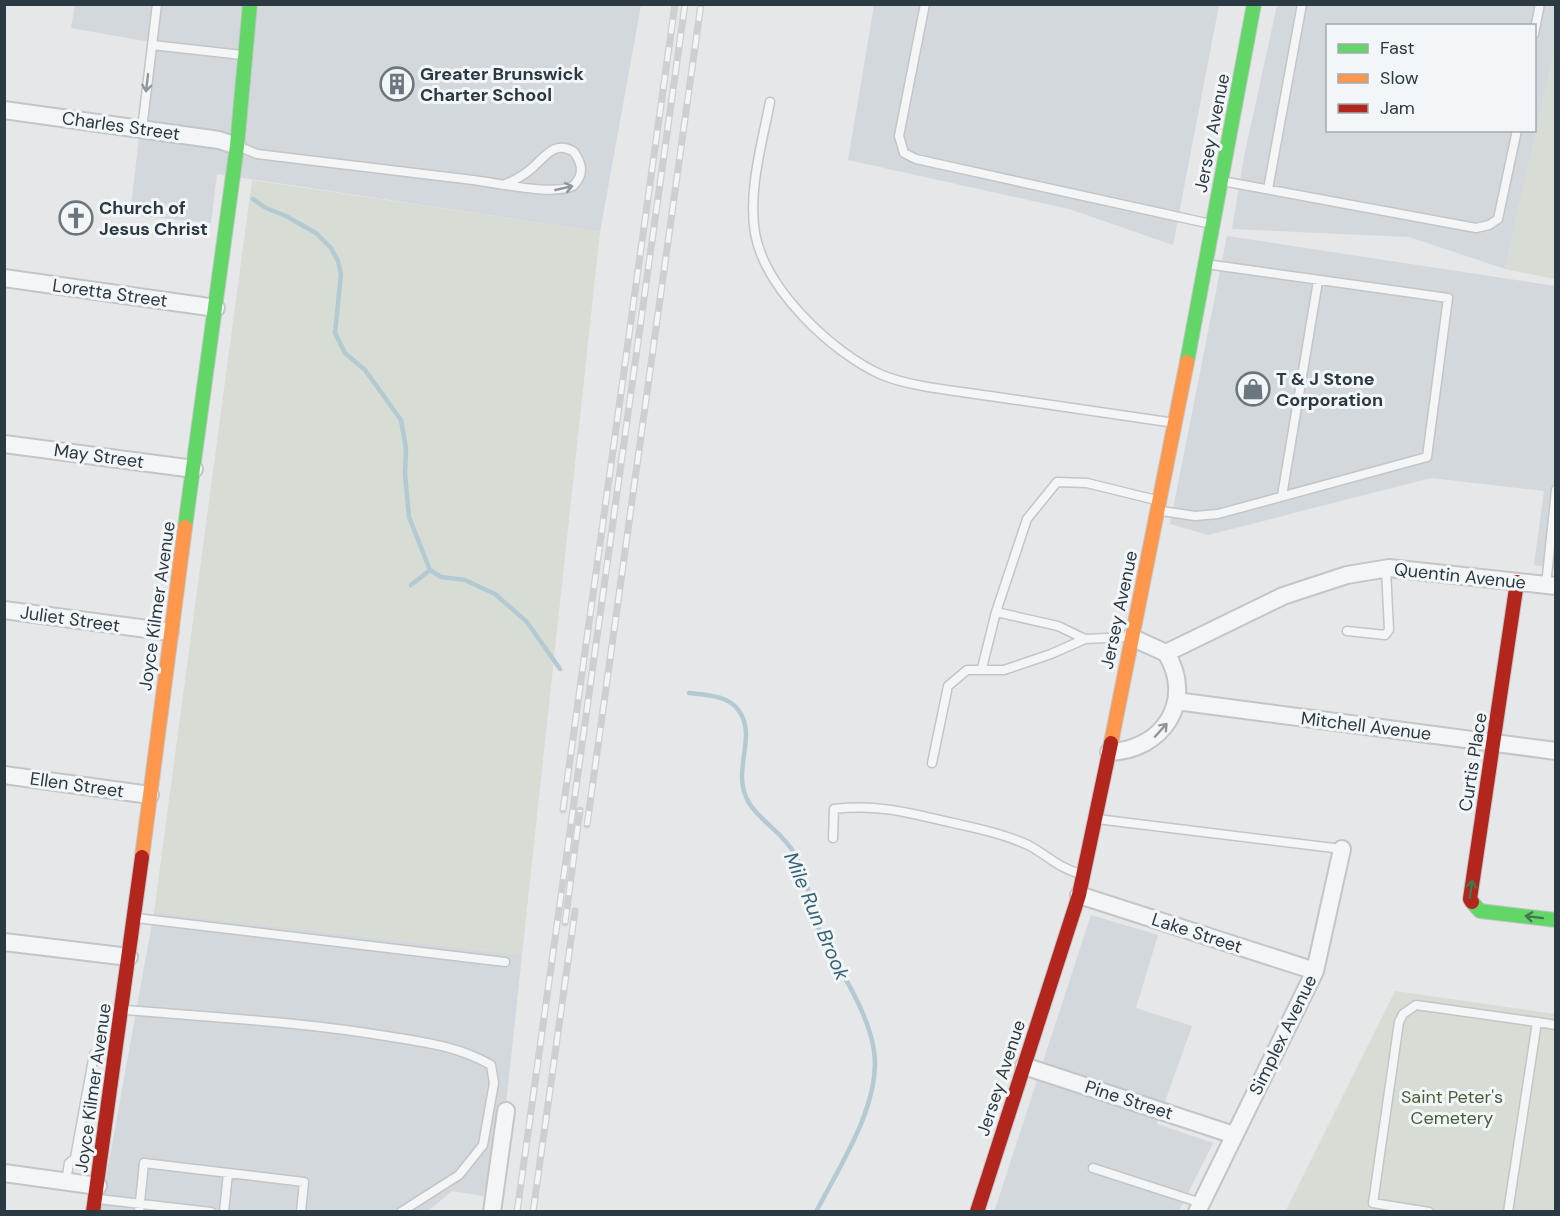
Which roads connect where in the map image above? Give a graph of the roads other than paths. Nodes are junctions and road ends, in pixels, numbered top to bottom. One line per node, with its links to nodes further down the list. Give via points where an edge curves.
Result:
1 (157, 4): 8 (lane)
2 (250, 4): 9 (street, Joyce Kilmer Avenue)
3 (925, 4): 18 (lane, via 898,136 904,153 916,159)
4 (1254, 4): 15 (street, Jersey Avenue)
5 (1302, 4): 17 (lane)
6 (1540, 4): 7 (lane)
7 (1536, 24)
8 (152, 45): 9 (lane); 12 (lane, one-way to 12)
9 (245, 55): 14 (street, Joyce Kilmer Avenue)
10 (770, 102): 23 (lane, via 758,169 755,234 786,295 831,342 884,375 944,389)
11 (4, 110): 12 (street, Charles Street)
12 (141, 129): 14 (street, Charles Street)
13 (1517, 132): 17 (lane, via 1498,219 1476,228)
14 (237, 146): 16 (lane, via 257,154); 22 (street, Joyce Kilmer Avenue)
15 (1221, 181): 17 (lane); 18 (street, Jersey Avenue)
16 (507, 184): 16 (lane, one-way to 16, via 566,190 578,180 582,166 574,152 560,148 546,152 530,170)
17 (1268, 189)
18 (1213, 225): 19 (street, Jersey Avenue)
19 (1205, 264): 21 (lane); 23 (street, Jersey Avenue)
20 (4, 278): 22 (street, Loretta Street)
21 (1318, 281): 27 (lane); 27 (lane, via 1448,298 1427,457)
22 (216, 308): 25 (street, Joyce Kilmer Avenue)
23 (1175, 423): 28 (street, Jersey Avenue)
24 (4, 444): 25 (street, May Street)
25 (194, 469): 35 (street, Joyce Kilmer Avenue)
26 (1555, 493): 31 (lane)
27 (1282, 496): 28 (lane, via 1218,514 1194,516)
28 (1160, 506): 33 (lane, via 1087,483 1057,482 1027,519); 36 (street, Jersey Avenue)
29 (1386, 569): 30 (street, Quentin Avenue); 34 (lane, via 1389,630 1385,635); 38 (street, Quentin Avenue, via 1347,575 1283,596)
30 (1517, 582): 31 (street, Quentin Avenue); 41 (street, Curtis Place)
31 (1551, 586)
32 (4, 610): 35 (street, Juliet Street)
33 (996, 612): 37 (lane, via 1058,626); 39 (lane)
34 (1347, 630)
35 (170, 632): 46 (street, Joyce Kilmer Avenue)
36 (1131, 637): 37 (lane); 38 (street); 43 (street, Jersey Avenue)
37 (1085, 639): 39 (lane, via 1004,670)
38 (1166, 653): 40 (street, via 1176,678)
39 (982, 668): 44 (lane, via 967,670 948,686)
40 (1176, 701): 41 (street, Mitchell Avenue); 43 (street, one-way to 40, via 1132,750 1155,737 1168,722)
41 (1494, 743): 42 (street, Mitchell Avenue); 53 (street, Curtis Place, one-way to 41, via 1480,911 1470,899)
42 (1556, 751)
43 (1109, 752): 47 (street, Jersey Avenue)
44 (932, 763)
45 (4, 775): 46 (street, Ellen Street)
46 (150, 795): 52 (street, Joyce Kilmer Avenue)
47 (1096, 819): 49 (lane); 50 (street, Jersey Avenue)
48 (833, 838): 50 (lane, via 834,808 891,808 1007,837 1030,846 1065,870)
49 (1342, 849): 57 (street, Simplex Avenue)
50 (1084, 875): 51 (street, Jersey Avenue)
51 (1079, 895): 57 (street, Lake Street); 62 (street, Jersey Avenue)
52 (135, 918): 55 (street, Joyce Kilmer Avenue); 56 (lane)
53 (1556, 920)
54 (4, 942): 55 (street)
55 (129, 957): 58 (street, Joyce Kilmer Avenue)
56 (505, 962)
57 (1315, 971): 64 (street, Simplex Avenue)
58 (123, 1010): 69 (street, Joyce Kilmer Avenue); 76 (lane, via 282,1022 371,1034 449,1047 491,1065 494,1083 483,1145 459,1175)
59 (1537, 1022): 60 (lane); 72 (lane, via 1416,1005 1403,1014); 80 (lane)
60 (1556, 1025)
61 (94, 1054): 68 (lane, via 75,1158 69,1163)
62 (1024, 1066): 64 (street, Pine Street); 78 (street, Jersey Avenue)
63 (506, 1111): 77 (street)
64 (1234, 1135): 71 (street, Simplex Avenue)
65 (1093, 1168): 71 (lane)
66 (4, 1173): 68 (street)
67 (228, 1173): 70 (lane, via 144,1163); 74 (lane); 75 (lane, via 304,1182)
68 (66, 1181): 69 (street)
69 (95, 1198): 70 (lane)
70 (140, 1207): 73 (lane)
71 (1199, 1207)
72 (1372, 1207): 79 (lane)
73 (211, 1212)
74 (224, 1212)
75 (302, 1212)
76 (401, 1212)
77 (492, 1212)
78 (977, 1212)
79 (1429, 1212)
80 (1508, 1212)

